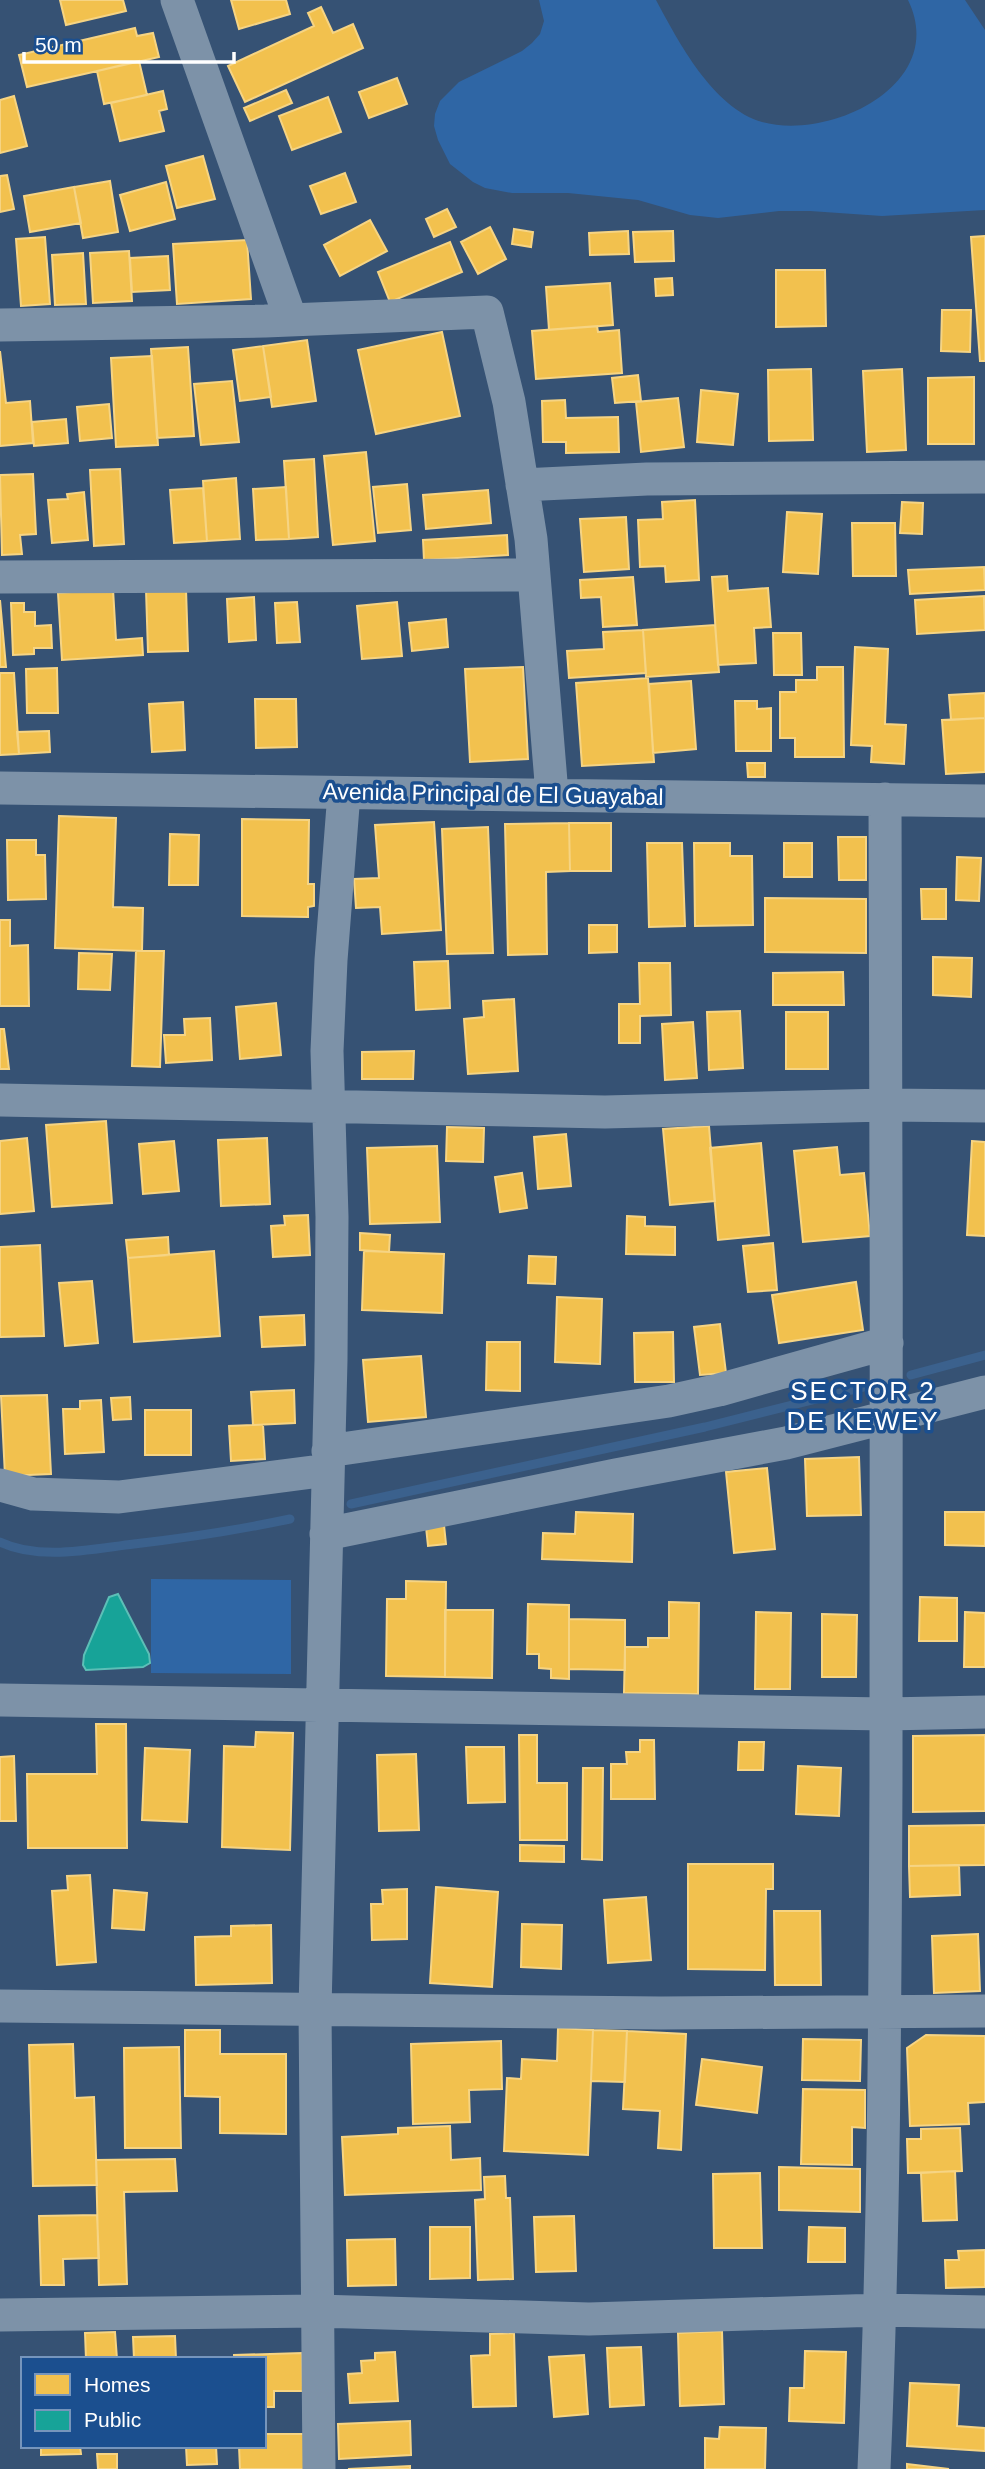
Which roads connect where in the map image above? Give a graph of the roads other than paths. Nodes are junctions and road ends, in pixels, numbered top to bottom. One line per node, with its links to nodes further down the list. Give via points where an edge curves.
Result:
1 (177, 0): 2 (street)
2 (291, 320): 3 (street); 5 (street, via 487,313 509,402)
3 (0, 325)
4 (985, 477): 5 (street, via 647,479)
5 (522, 485): 6 (street)
6 (534, 575): 7 (street); 10 (street)
7 (0, 577)
8 (0, 788): 9 (street, Avenida Principal de El Guayabal)
9 (344, 793): 10 (street, Avenida Principal de El Guayabal); 15 (street, via 331,960)
10 (552, 794): 11 (street, Avenida Principal de El Guayabal)
11 (885, 799): 12 (street, Avenida Principal de El Guayabal); 14 (street)
12 (985, 801)
13 (0, 1100): 15 (street)
14 (886, 1105): 15 (street, via 605,1112); 16 (street); 17 (street)
15 (329, 1106): 20 (street)
16 (985, 1106)
17 (887, 1343): 19 (street); 20 (street, via 669,1401)
18 (985, 1392): 19 (street)
19 (888, 1418): 22 (street, via 786,1443); 26 (street)
20 (328, 1460): 21 (street, via 119,1497 33,1494); 22 (street)
21 (0, 1485)
22 (326, 1534): 24 (street)
23 (0, 1700): 24 (street)
24 (322, 1707): 26 (street); 28 (street)
25 (985, 1712): 26 (street)
26 (886, 1714): 29 (street)
27 (0, 2006): 28 (street)
28 (315, 2009): 29 (street); 32 (street)
29 (885, 2011): 30 (street); 31 (street)
30 (985, 2011)
31 (880, 2310): 32 (street, via 589,2319); 33 (street); 36 (street)
32 (318, 2311): 34 (street); 35 (street)
33 (985, 2312)
34 (0, 2315)
35 (319, 2469)
36 (874, 2469)

